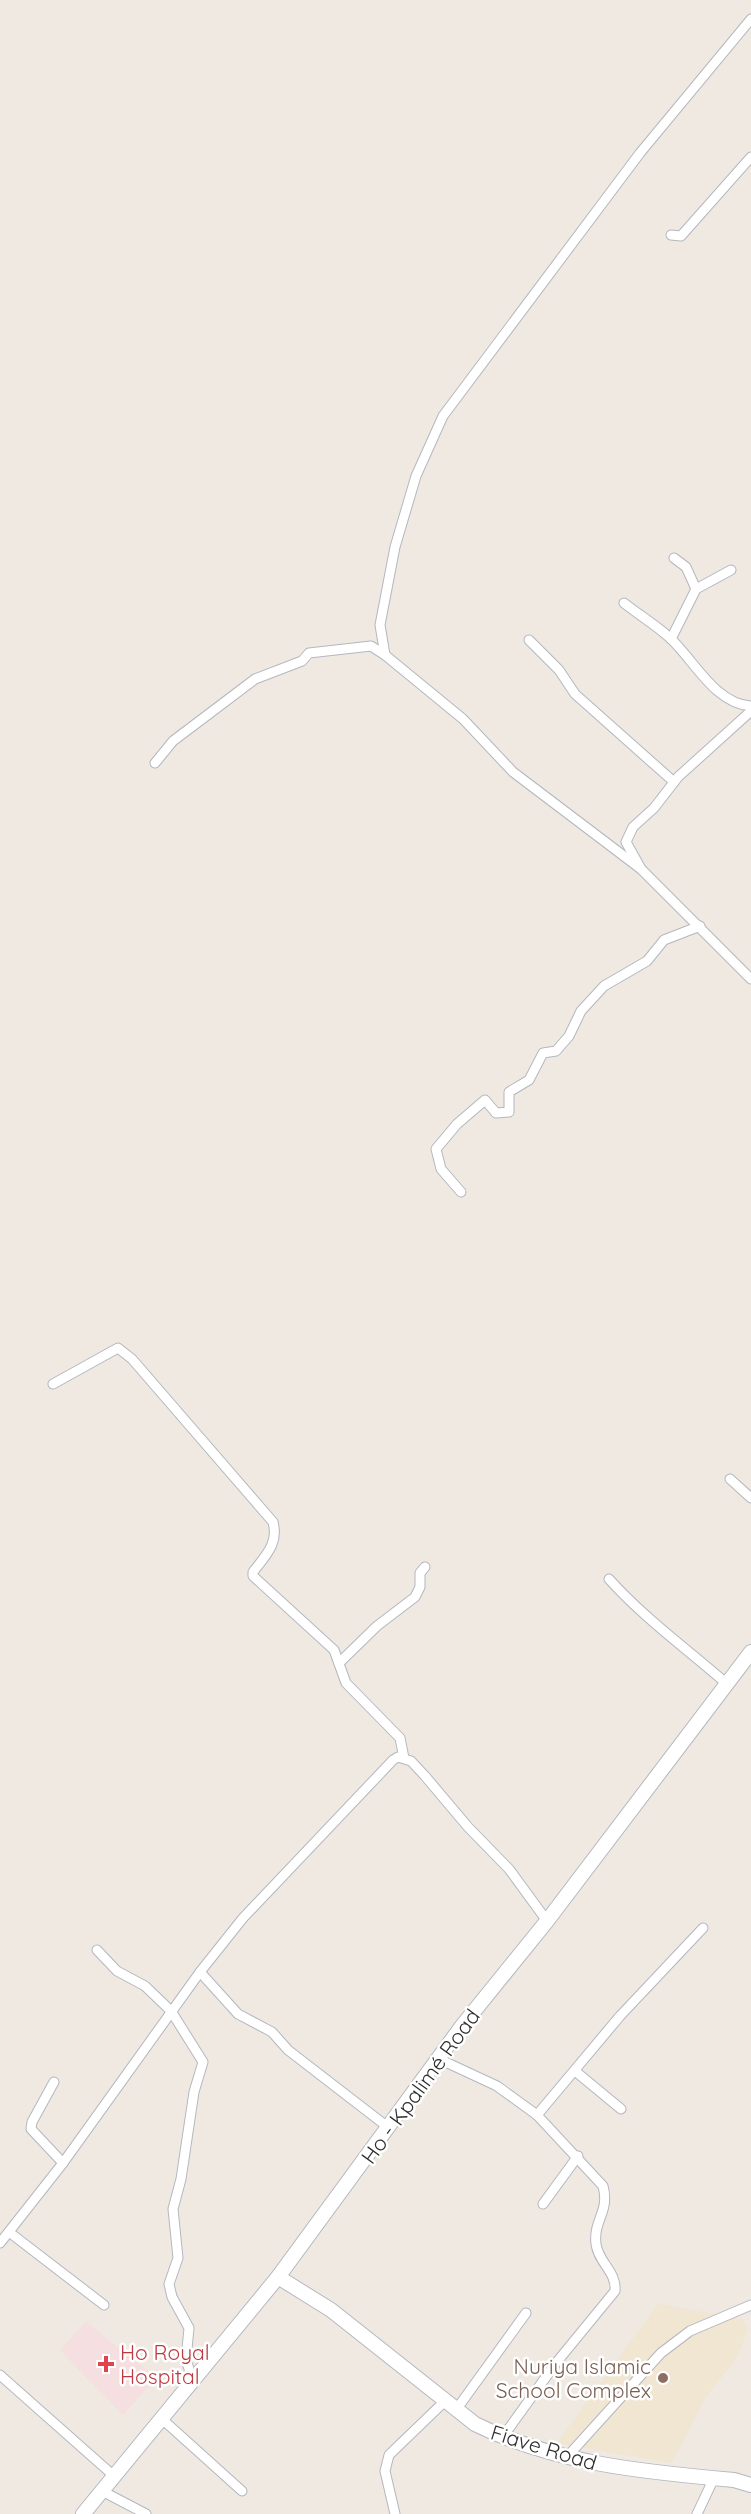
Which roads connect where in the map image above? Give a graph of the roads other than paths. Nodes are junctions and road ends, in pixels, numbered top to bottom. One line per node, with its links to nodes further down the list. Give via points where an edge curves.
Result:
1 (751, 19): 10 (street, via 640,153 443,416 416,476 394,547 380,625)
2 (751, 158): 3 (street, via 681,236)
3 (671, 235)
4 (674, 558): 6 (street, via 686,567)
5 (731, 570): 6 (street)
6 (696, 589): 8 (street)
7 (624, 603): 8 (street)
8 (671, 639): 11 (street, via 696,669 732,701)
9 (529, 640): 14 (street, via 559,670 575,694)
10 (385, 655): 13 (street, via 371,646 309,653 302,661 255,679 172,741); 15 (street, via 463,719 513,772)
11 (751, 706)
12 (751, 711): 14 (street)
13 (155, 763)
14 (674, 782): 15 (street, via 633,827 626,842)
15 (641, 869): 16 (street)
16 (700, 926): 17 (street); 18 (street, via 664,940 647,961 604,986 581,1011 569,1036 556,1051 543,1053 529,1080 509,1092 509,1112 496,1113 485,1100 457,1124 436,1149 441,1169)
17 (751, 979)
18 (461, 1192)
19 (53, 1384): 25 (street, via 118,1348 132,1359 273,1522 275,1539 253,1576 322,1637 337,1654)
20 (730, 1479): 21 (street)
21 (751, 1498)
22 (425, 1567): 25 (street, via 415,1597 377,1626)
23 (609, 1579): 26 (street, via 638,1611)
24 (751, 1652): 26 (main road, Ho - Kpalimé Road)
25 (339, 1663): 27 (street, via 345,1683 400,1738)
26 (727, 1684): 28 (main road, Ho - Kpalimé Road)
27 (404, 1758): 28 (street, via 509,1869); 31 (street, via 393,1760 381,1770 250,1909)
28 (547, 1921): 33 (main road, Ho - Kpalimé Road)
29 (703, 1928): 34 (street, via 620,2016)
30 (98, 1950): 32 (street, via 117,1971 145,1986)
31 (200, 1972): 32 (street); 38 (street, via 238,2014 272,2032 288,2050)
32 (171, 2011): 40 (street); 49 (street, via 203,2062 173,2210 178,2258 170,2284 172,2297 189,2328 186,2359)
33 (439, 2059): 37 (street, via 498,2086); 38 (main road, Ho - Kpalimé Road)
34 (575, 2072): 36 (street); 37 (street)
35 (54, 2082): 40 (street, via 31,2129)
36 (621, 2109)
37 (537, 2115): 39 (street)
38 (389, 2128): 44 (main road, Ho - Kpalimé Road)
39 (578, 2156): 41 (street); 53 (street, via 605,2193 607,2204 596,2239 597,2252 615,2283 615,2291)
40 (63, 2163): 42 (street)
41 (543, 2204)
42 (9, 2232): 43 (street); 45 (street)
43 (0, 2243)
44 (278, 2277): 49 (main road, Ho - Kpalimé Road); 50 (main road, Fiave Road, via 331,2310)
45 (104, 2305)
46 (751, 2306): 54 (street, via 690,2331 661,2353)
47 (526, 2313): 51 (street)
48 (0, 2375): 55 (street)
49 (192, 2379): 52 (main road, Ho - Kpalimé Road)
50 (444, 2401): 51 (main road, Fiave Road); 62 (street, via 388,2455 385,2471)
51 (456, 2410): 53 (main road, Fiave Road)
52 (162, 2419): 55 (main road, Ho - Kpalimé Road); 59 (street)
53 (502, 2438): 54 (main road, Fiave Road)
54 (566, 2458): 56 (main road, Fiave Road)
55 (114, 2476): 58 (main road, Ho - Kpalimé Road)
56 (714, 2478): 57 (main road, Fiave Road); 63 (street)
57 (751, 2485)
58 (100, 2490): 60 (main road, Ho - Kpalimé Road); 61 (street)
59 (242, 2491)
60 (83, 2514)
61 (146, 2514)
62 (395, 2514)
63 (697, 2514)

